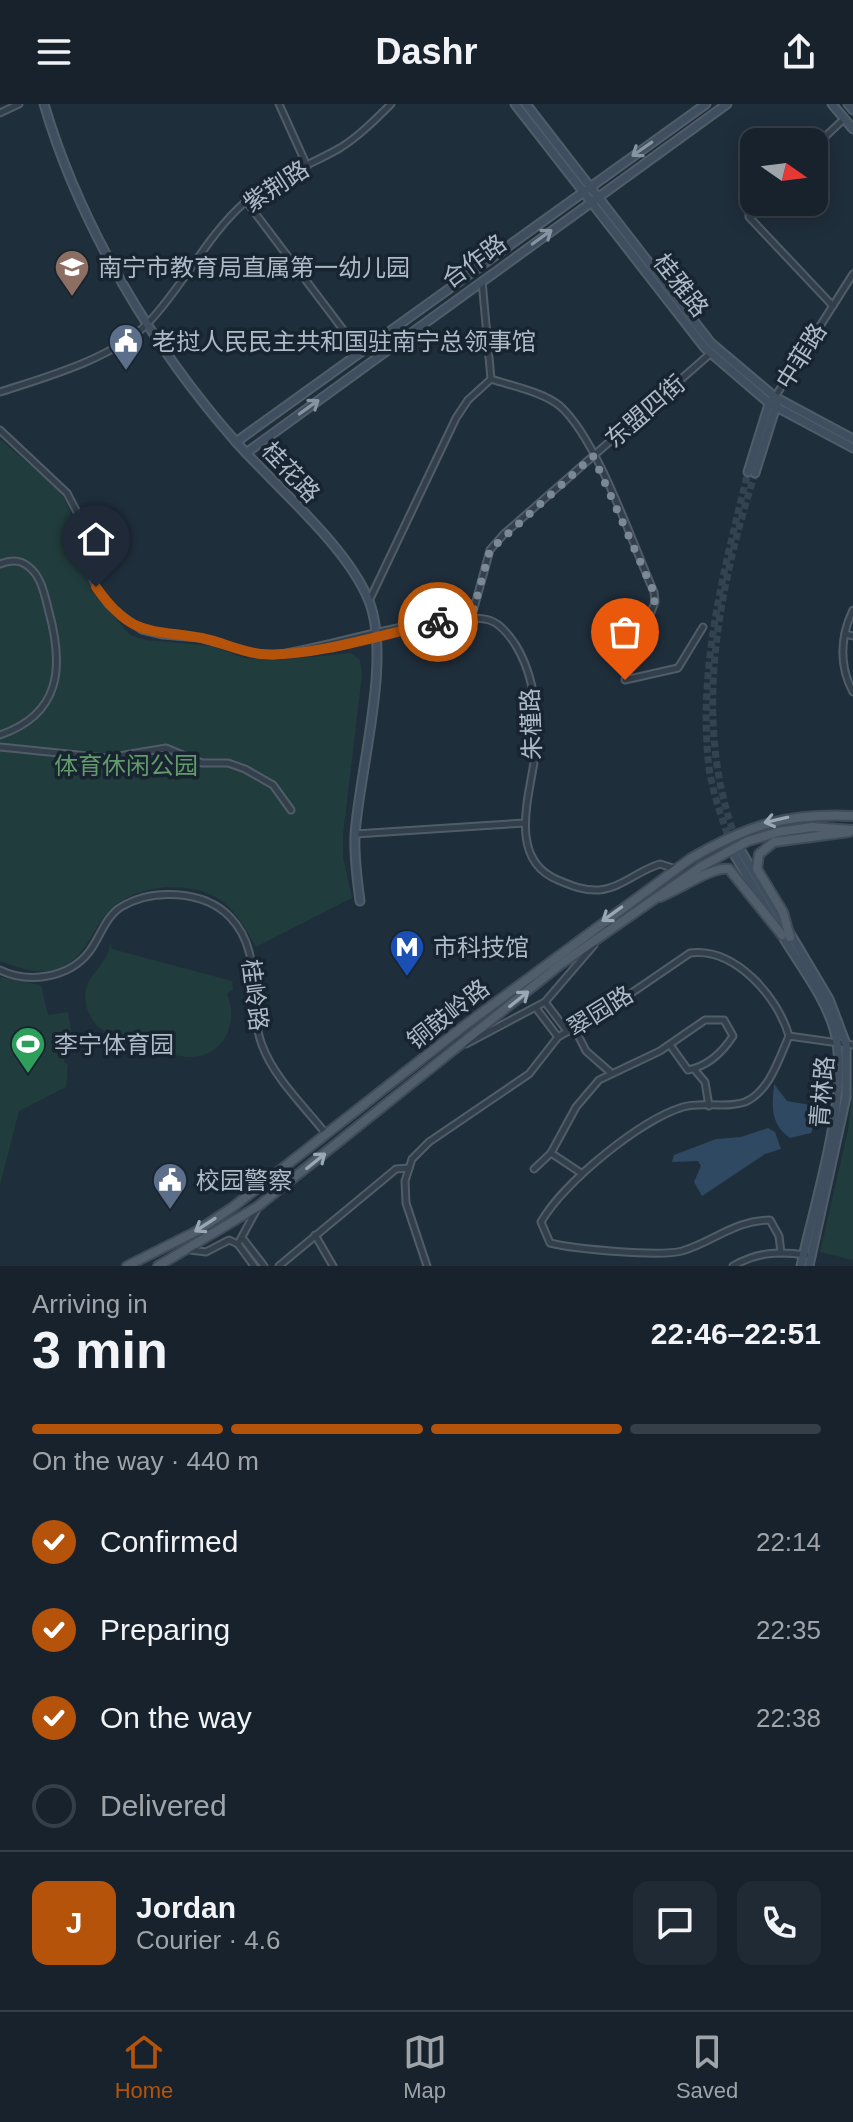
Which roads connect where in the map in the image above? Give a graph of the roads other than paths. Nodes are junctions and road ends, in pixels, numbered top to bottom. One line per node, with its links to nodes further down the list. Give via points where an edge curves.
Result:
1 (19, 104): 12 (street)
2 (44, 104): 24 (street, 桂花路, via 86,216)
3 (279, 104): 16 (street)
4 (391, 104): 16 (street, 紫荆路, via 358,135)
5 (515, 104): 17 (street, 桂雅路)
6 (526, 104): 17 (street, 桂雅路)
7 (706, 104): 17 (street, one-way to 17)
8 (727, 104): 18 (street, 合作路)
9 (832, 104): 13 (street)
10 (848, 104): 11 (street)
11 (853, 110)
12 (0, 113)
13 (844, 119): 14 (street); 15 (street)
14 (853, 129)
15 (828, 134)
16 (307, 166): 19 (street, 紫荆路)
17 (586, 188): 18 (street, 桂雅路); 25 (street)
18 (594, 198): 22 (street, 合作路, one-way to 18); 26 (street, 桂雅路); 29 (street, 桂雅路, via 711,343)
19 (246, 201): 24 (street, 紫荆路); 25 (street)
20 (749, 216): 23 (street)
21 (853, 274): 23 (street, 中菲路)
22 (482, 280): 27 (street); 34 (street, 合作路, one-way to 22)
23 (833, 306): 29 (street, 中菲路)
24 (147, 324): 28 (street, via 89,360); 32 (street, 桂花路)
25 (360, 352): 32 (street)
26 (711, 353): 29 (street, 桂雅路); 35 (street, 东盟四街)
27 (491, 379): 35 (street, via 558,404); 38 (street, via 456,418)
28 (0, 392)
29 (774, 400): 31 (street, 桂雅路); 33 (street, 桂雅路); 36 (street)
30 (0, 430): 43 (street, 朱槿路, via 67,493 78,514 96,587 108,604 142,630 274,655)
31 (853, 439)
32 (236, 442): 34 (street, 桂花路)
33 (853, 448)
34 (246, 453): 38 (street, 桂花路, via 335,548)
35 (593, 456): 40 (street, 东盟四街, via 490,550); 41 (street, via 656,597 625,680 678,668)
36 (751, 473)
37 (0, 564): 46 (street, via 17,561 30,567 42,586 58,645 52,694 16,729)
38 (369, 601): 43 (street, 桂花路)
39 (853, 610): 42 (street)
40 (471, 619): 43 (street, 朱槿路); 50 (street, 朱槿路, via 492,621 509,634 525,659 537,738)
41 (703, 627)
42 (845, 634): 44 (street); 45 (street, via 841,649)
43 (375, 636): 52 (street, 桂花路)
44 (853, 636)
45 (853, 692)
46 (0, 735)
47 (0, 747): 48 (street, via 107,758 166,748 202,763 228,763 254,774 273,785)
48 (291, 810)
49 (853, 816): 54 (main road, 铜鼓岭路, one-way to 54, via 770,820 720,841)
50 (525, 823): 52 (street); 54 (street, 朱槿路, via 532,857 551,877 571,885 601,890 652,867)
51 (853, 831): 55 (main road, 铜鼓岭路, via 812,827 757,838); 57 (main road, via 774,842 759,854 757,869 783,912)
52 (355, 834): 56 (street, 桂花路)
53 (738, 853): 57 (street, 青林路)
54 (676, 869): 71 (main road, 铜鼓岭路, one-way to 71)
55 (652, 900): 57 (main road, via 725,868); 58 (main road, 铜鼓岭路)
56 (360, 901)
57 (786, 936): 66 (street, 青林路, via 836,1012)
58 (600, 937): 60 (street); 68 (main road, 铜鼓岭路, one-way to 58)
59 (0, 970): 74 (street, 桂岭路, via 47,977 67,970 89,953 120,908 143,899 189,896 210,903 229,915 249,949 256,1019 267,1057)
60 (545, 1002): 61 (street); 63 (street)
61 (536, 1008): 65 (street); 68 (street)
62 (579, 1024): 63 (street, 翠园路); 64 (street, 翠园路, via 667,966 703,951 728,960 751,978 783,1014); 70 (street, via 577,1033 586,1051)
63 (567, 1031): 65 (street, 翠园路)
64 (789, 1036): 66 (street); 72 (street, via 765,1086 745,1102)
65 (558, 1037): 76 (street, 翠园路, via 529,1074 429,1142)
66 (845, 1044): 84 (street, 青林路, via 845,1106)
67 (670, 1045): 69 (street, via 688,1070); 69 (street, via 705,1020 724,1020 733,1036 723,1051); 70 (street)
68 (461, 1046): 73 (main road, 铜鼓岭路)
69 (694, 1069): 72 (street, via 705,1082)
70 (610, 1072): 75 (street, via 576,1107)
71 (368, 1103): 73 (main road); 74 (main road, 铜鼓岭路)
72 (709, 1106): 78 (street, via 688,1105 645,1123)
73 (376, 1113): 79 (main road, 铜鼓岭路, one-way to 73)
74 (328, 1135): 85 (main road, 铜鼓岭路, one-way to 85, via 197,1231)
75 (551, 1153): 77 (street); 78 (street)
76 (409, 1168): 80 (street, via 396,1169); 91 (street, via 406,1203)
77 (534, 1169)
78 (581, 1173): 83 (street, via 541,1222 550,1243 659,1254 681,1251 733,1226 770,1220)
79 (258, 1206): 81 (street); 82 (main road, 铜鼓岭路)
80 (315, 1235): 89 (street); 90 (street)
81 (241, 1242): 82 (street, via 229,1240 206,1252); 87 (street); 88 (street)
82 (190, 1250): 86 (main road, 铜鼓岭路)
83 (781, 1253): 84 (street); 92 (street, via 751,1256)
84 (807, 1256): 93 (street, 青林路); 94 (street, 青林路)
85 (127, 1266)
86 (158, 1266)
87 (254, 1266)
88 (264, 1266)
89 (279, 1266)
90 (333, 1266)
91 (427, 1266)
92 (733, 1266)
93 (801, 1266)
94 (809, 1266)

